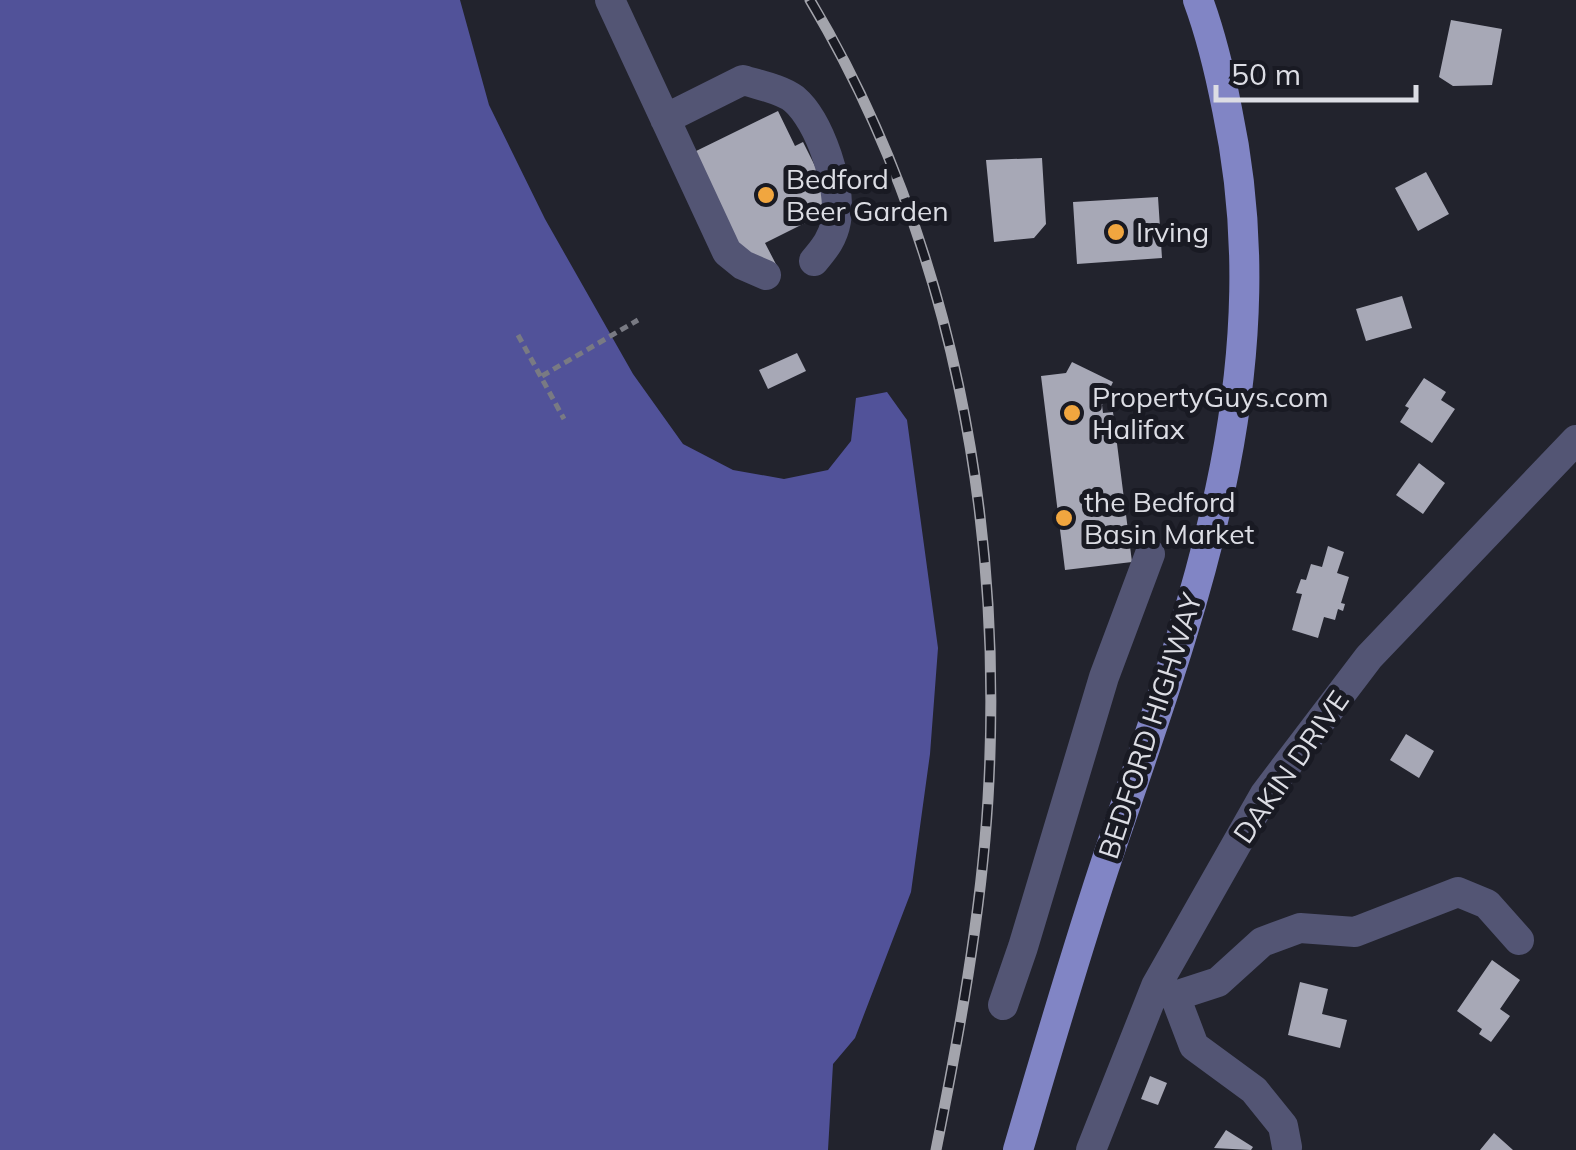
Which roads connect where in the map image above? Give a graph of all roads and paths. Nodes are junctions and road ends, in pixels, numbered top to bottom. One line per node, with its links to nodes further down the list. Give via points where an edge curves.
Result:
1 (610, 0): 3 (street)
2 (1198, 0): 16 (main road, BEDFORD HIGHWAY, via 1224,94 1242,213 1240,389 1212,528 1172,672)
3 (665, 119): 4 (street, via 743,80 794,100 816,129 836,195 831,240); 5 (street, via 726,252)
4 (814, 261)
5 (766, 275)
6 (638, 320): 8 (path)
7 (518, 335): 8 (path)
8 (542, 376): 9 (path)
9 (564, 418)
10 (1576, 440): 13 (street, DAKIN DRIVE, via 1369,657 1266,794)
11 (1150, 554): 14 (street, via 1104,677)
12 (1519, 940): 13 (street, via 1487,904 1458,892 1355,932 1300,928 1262,942 1218,982)
13 (1165, 991): 15 (street, via 1194,1046 1254,1090 1283,1126); 17 (street, DAKIN DRIVE)
14 (1002, 1005)
15 (1287, 1147)
16 (1018, 1150)
17 (1091, 1150)

